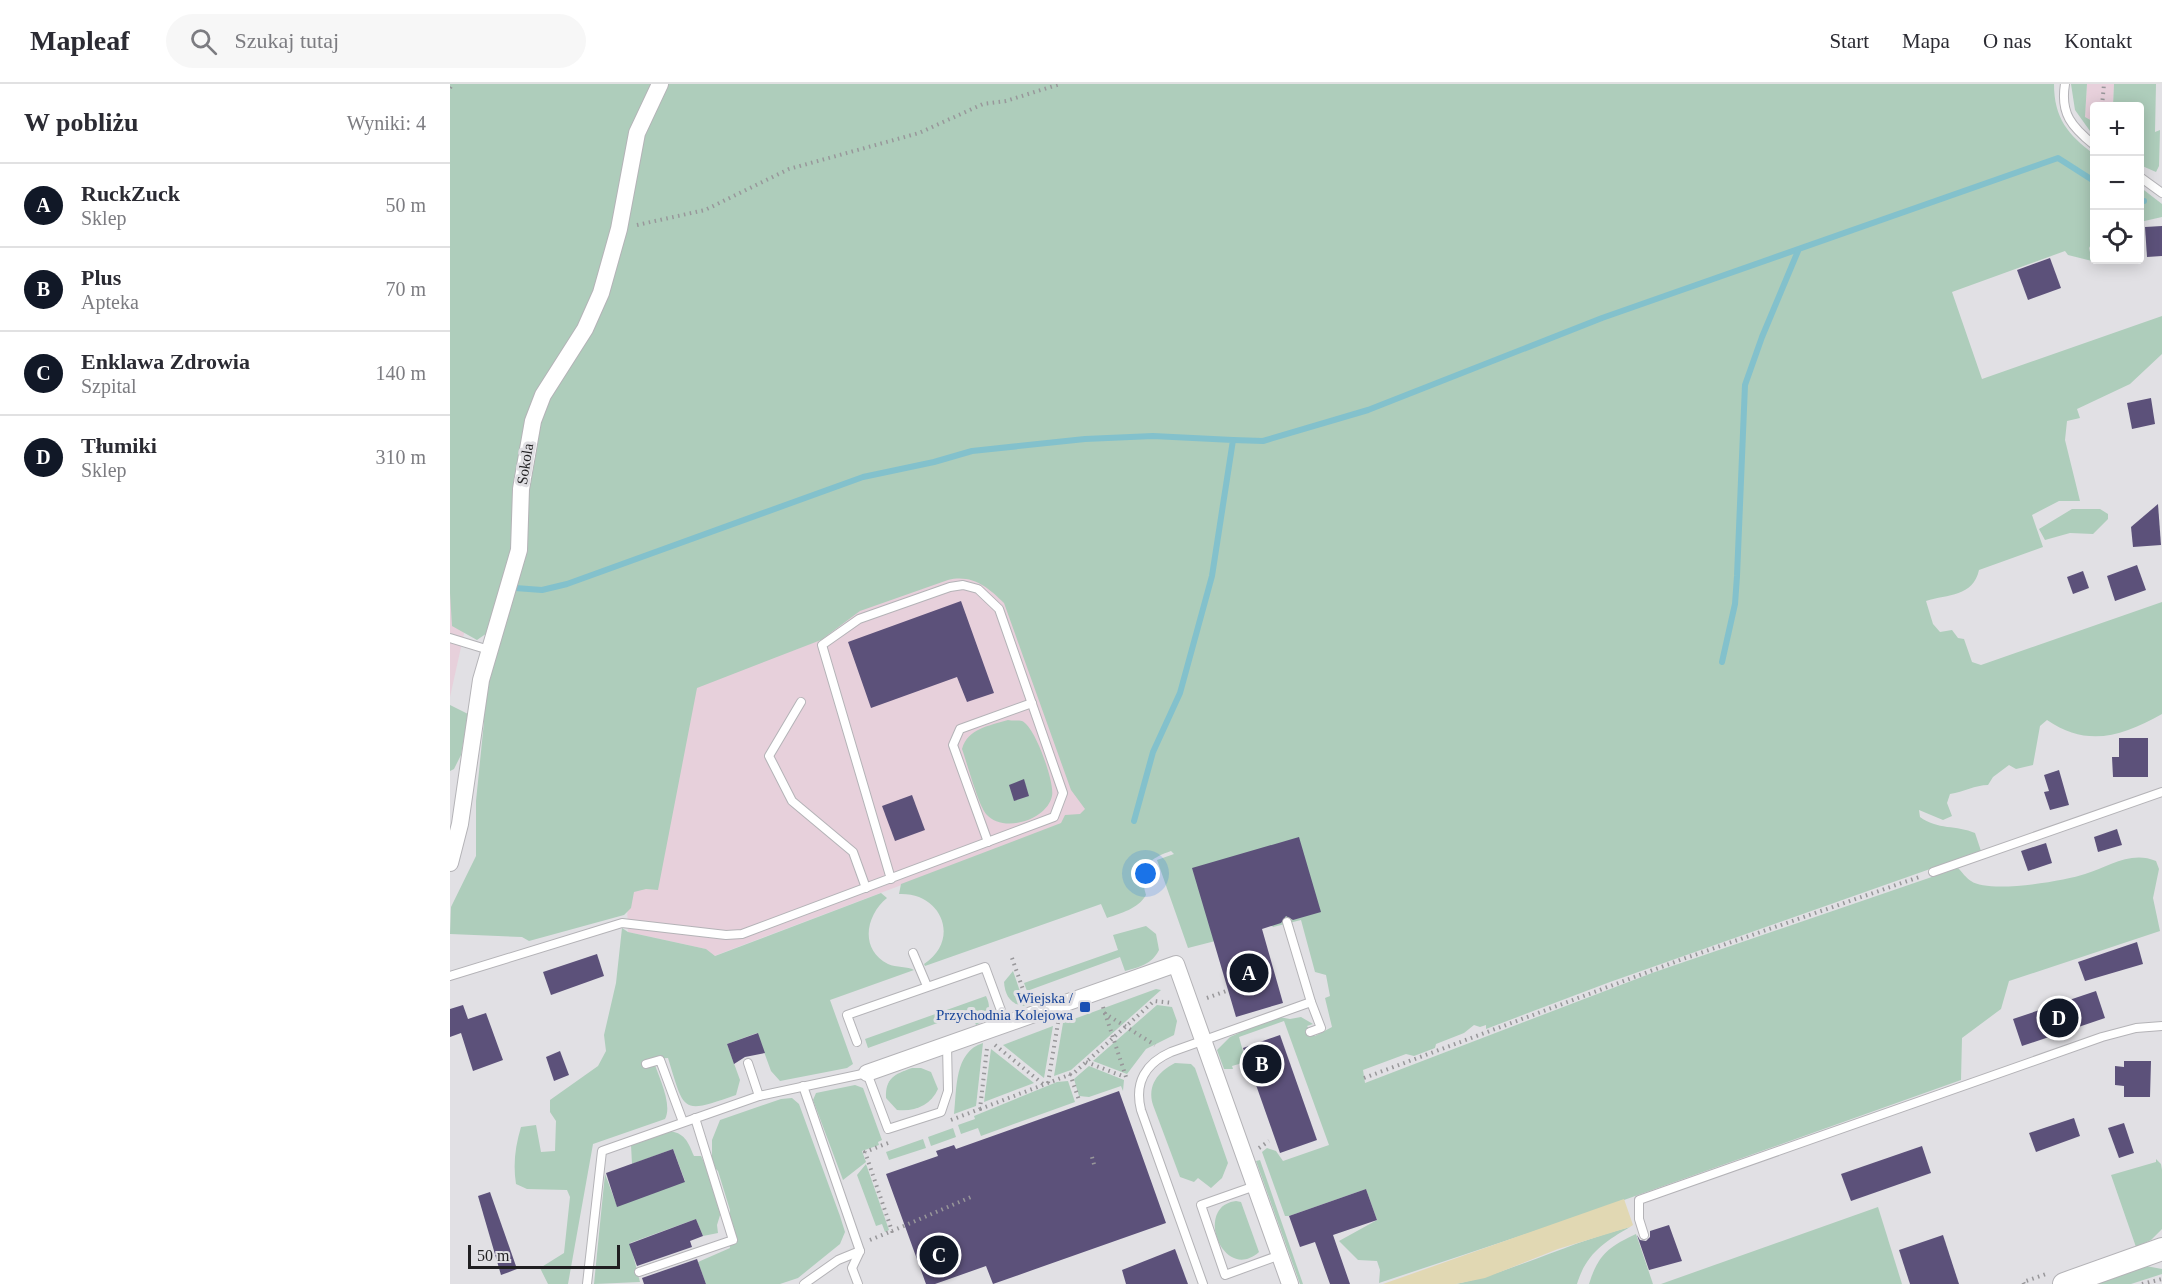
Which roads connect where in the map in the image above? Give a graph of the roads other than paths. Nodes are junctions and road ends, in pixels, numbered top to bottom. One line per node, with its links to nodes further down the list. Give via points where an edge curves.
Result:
1 (660, 84): 7 (street, Sokola, via 637,133 619,229 601,293 585,329 543,395 533,421 521,489 519,550)
2 (2063, 86): 3 (lane, via 2062,102 2076,130)
3 (2090, 142)
4 (2144, 181): 5 (lane)
5 (2162, 194)
6 (450, 638): 7 (lane)
7 (489, 650): 12 (street, Sokola)
8 (801, 702): 15 (lane, via 769,756 792,801 853,852)
9 (1032, 703): 11 (lane, via 1063,793 1053,817); 11 (lane, via 960,729 953,745); 14 (lane, via 999,609 990,598 970,586 950,587 859,620 822,645)
10 (2162, 792): 13 (lane)
11 (988, 842): 14 (lane)
12 (450, 863)
13 (1933, 872)
14 (891, 879): 15 (lane)
15 (866, 888): 18 (lane, via 742,934 726,936 622,923)
16 (1287, 922): 20 (lane)
17 (913, 953): 19 (lane)
18 (450, 976)
19 (927, 987): 22 (lane, via 985,967); 25 (lane, via 847,1015)
20 (1311, 1002): 23 (lane, via 1321,1028); 24 (lane)
21 (2162, 1026): 35 (lane, via 2102,1037 1639,1200)
22 (1005, 1031): 24 (street, via 1031,1015 1176,964); 26 (street)
23 (1310, 1032)
24 (1203, 1041): 34 (street); 44 (lane, via 1156,1059 1145,1070 1138,1097)
25 (857, 1042)
26 (947, 1045): 29 (street); 29 (lane, via 948,1090 941,1112 921,1119 888,1129)
27 (748, 1063): 31 (lane)
28 (646, 1064): 33 (lane, via 660,1060)
29 (867, 1073): 30 (lane)
30 (803, 1086): 31 (lane); 36 (lane)
31 (759, 1096): 32 (lane)
32 (695, 1118): 33 (lane); 39 (lane, via 733,1240)
33 (682, 1122): 41 (lane, via 602,1151)
34 (1255, 1186): 38 (street); 38 (lane, via 1201,1205 1225,1275)
35 (1644, 1235)
36 (859, 1248): 42 (lane); 43 (lane, via 852,1268)
37 (2162, 1250): 40 (street)
38 (1280, 1255): 45 (street)
39 (639, 1272)
40 (2058, 1278)
41 (586, 1284)
42 (804, 1284)
43 (858, 1284)
44 (1203, 1284)
45 (1290, 1284)

